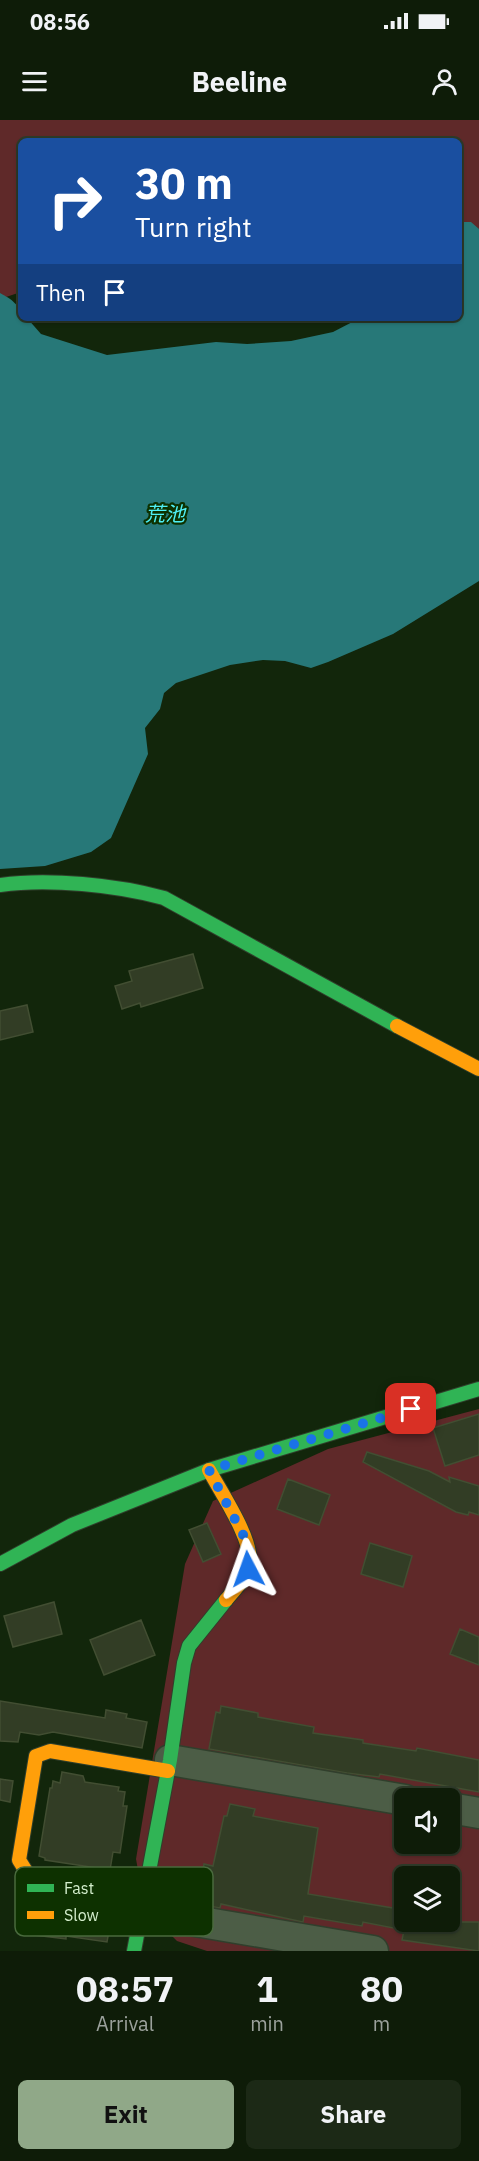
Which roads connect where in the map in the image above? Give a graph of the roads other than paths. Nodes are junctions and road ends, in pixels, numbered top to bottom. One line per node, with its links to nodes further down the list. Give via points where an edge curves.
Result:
1 (0, 885): 2 (street, via 29,881 140,891 164,898)
2 (479, 1069)
3 (479, 1389): 4 (street)
4 (209, 1470): 5 (street, via 72,1525); 6 (street, via 250,1548 250,1563 244,1578 189,1647 181,1676)
5 (0, 1564)
6 (169, 1765): 7 (street); 10 (street, via 50,1751 36,1756 19,1860); 11 (street)
7 (394, 1798)
8 (460, 1810): 9 (street)
9 (479, 1813)
10 (23, 1867)
11 (151, 1867)
12 (213, 1917): 15 (street)
13 (137, 1936): 14 (street)
14 (134, 1951)
15 (373, 1951)

